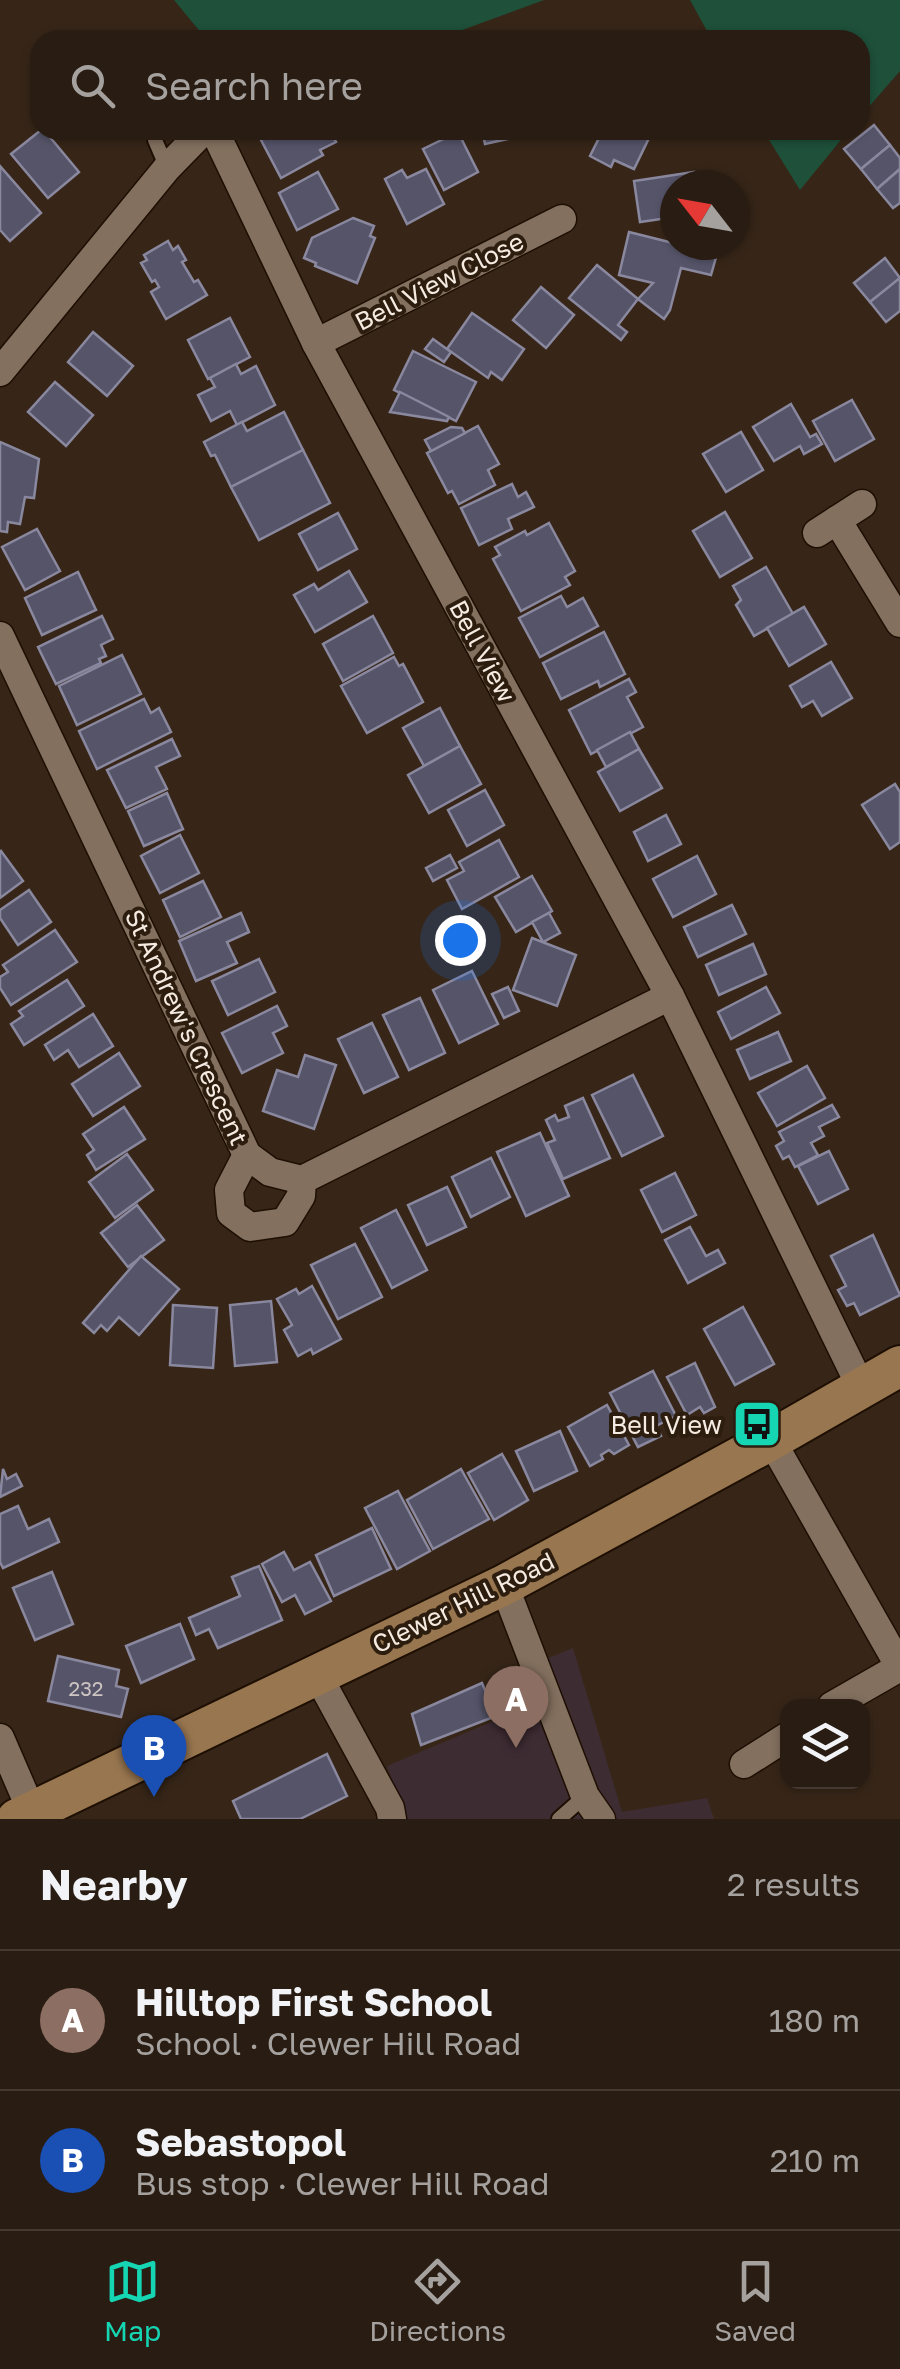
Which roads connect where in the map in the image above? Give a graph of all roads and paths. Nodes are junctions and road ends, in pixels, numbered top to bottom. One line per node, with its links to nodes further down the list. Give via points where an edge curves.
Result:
1 (155, 140): 4 (lane)
2 (194, 140): 4 (street)
3 (219, 140): 6 (street, Bell View)
4 (167, 168): 7 (street)
5 (562, 219): 6 (street, Bell View Close)
6 (316, 343): 11 (street, Bell View)
7 (0, 372)
8 (862, 504): 9 (street, via 827,526)
9 (900, 623)
10 (0, 636): 12 (street, St Andrew's Crescent)
11 (670, 996): 13 (street); 15 (street, Bell View)
12 (246, 1154): 13 (street, St Andrew's Crescent, via 270,1172); 13 (street, via 230,1190 231,1213 250,1226 285,1222 301,1196)
13 (302, 1180)
14 (900, 1366): 15 (street, Clewer Hill Road)
15 (861, 1387): 16 (street, Clewer Hill Road)
16 (771, 1440): 17 (street, Clewer Hill Road); 18 (street)
17 (504, 1585): 19 (street, Clewer Hill Road); 24 (street)
18 (900, 1667): 20 (street)
19 (318, 1676): 25 (street, Clewer Hill Road); 26 (street)
20 (844, 1699)
21 (0, 1738): 25 (street)
22 (780, 1741): 23 (street)
23 (744, 1764)
24 (592, 1807): 27 (lane)
25 (28, 1816)
26 (392, 1819)
27 (559, 1819)

